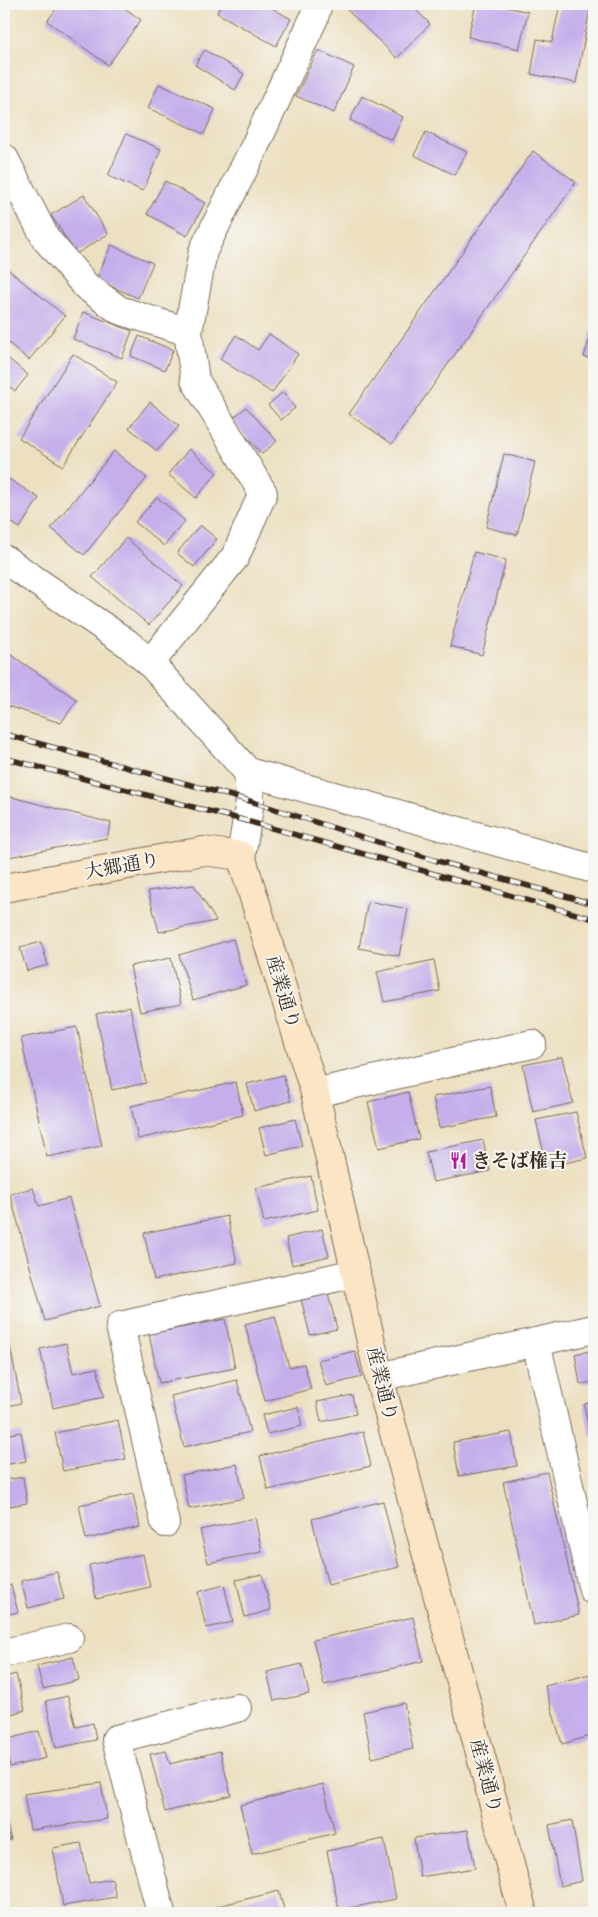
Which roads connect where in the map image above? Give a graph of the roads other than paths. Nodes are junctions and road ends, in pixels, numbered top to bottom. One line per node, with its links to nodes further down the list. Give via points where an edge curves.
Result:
1 (318, 4): 3 (street, via 253,150 203,251)
2 (4, 158): 3 (street, via 46,239 86,286 119,310)
3 (188, 332): 5 (street, via 195,380 263,493 235,558)
4 (4, 559): 5 (street, via 127,643)
5 (150, 663): 6 (street)
6 (248, 772): 7 (street, via 250,801); 8 (street)
7 (241, 856): 9 (street, 大郷通り, via 203,851); 11 (street, 産業通り)
8 (594, 869)
9 (4, 888)
10 (532, 1044): 11 (street)
11 (315, 1093): 12 (street, 産業通り)
12 (356, 1273): 15 (street, 産業通り); 16 (street, via 120,1326)
13 (594, 1329): 14 (street)
14 (536, 1342): 15 (street); 17 (street)
15 (380, 1377): 22 (street, 産業通り)
16 (165, 1523)
17 (593, 1590)
18 (69, 1638): 19 (street)
19 (4, 1652)
20 (237, 1708): 21 (street, via 116,1739)
21 (161, 1913)
22 (523, 1913)

